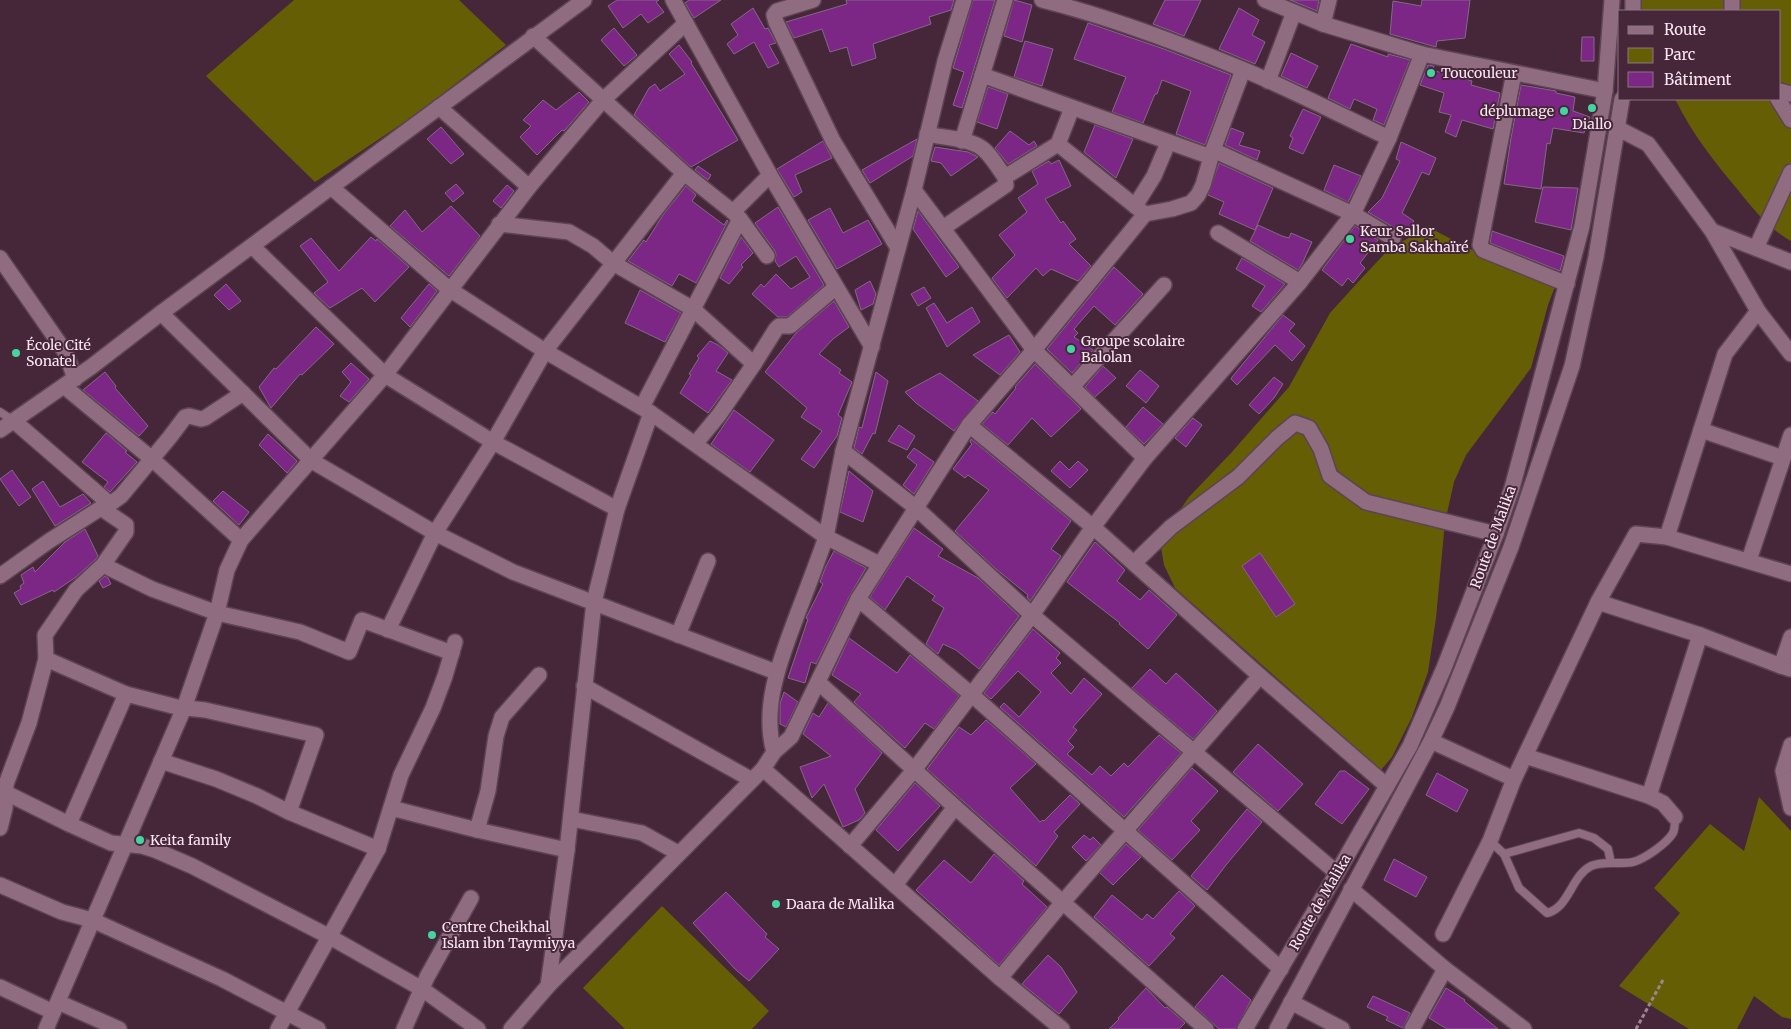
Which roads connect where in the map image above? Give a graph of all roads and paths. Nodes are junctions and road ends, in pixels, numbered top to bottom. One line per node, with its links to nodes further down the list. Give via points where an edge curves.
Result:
1 (584, 0): 13 (street)
2 (674, 0): 11 (street)
3 (813, 0): 49 (street, via 778,11 774,15 776,22 833,141)
4 (964, 0): 27 (street, via 944,62)
5 (1005, 0): 17 (street)
6 (1042, 0): 15 (street, via 1118,22)
7 (1265, 0): 10 (street)
8 (1329, 0): 12 (street)
9 (1612, 0): 19 (street, Route de Malika)
10 (1294, 12): 12 (street); 18 (street)
11 (686, 24): 20 (street); 35 (street)
12 (1323, 24): 14 (street)
13 (533, 36): 20 (street); 23 (street)
14 (1422, 54): 16 (street); 28 (street)
15 (1243, 70): 18 (street); 32 (street)
16 (1514, 73): 19 (street); 56 (street, via 1480,245 1483,250)
17 (982, 75): 24 (street); 29 (street)
18 (1268, 81): 28 (street)
19 (1605, 91): 56 (street, Route de Malika, via 1582,226)
20 (603, 100): 33 (street); 38 (street)
21 (1622, 100): 26 (street, Route de Malika)
22 (1779, 100): 25 (street)
23 (439, 107): 37 (street); 38 (street)
24 (1072, 108): 30 (street); 31 (street)
25 (1791, 120)
26 (1617, 128): 45 (street, via 1648,144); 121 (street, Route de Malika, via 1596,257 1572,366 1511,547)
27 (927, 134): 29 (street); 39 (street)
28 (1390, 138): 41 (street)
29 (962, 141): 36 (street, via 985,150)
30 (1168, 143): 32 (street); 40 (street)
31 (1058, 144): 36 (street); 40 (street)
32 (1212, 154): 40 (street, via 1203,185 1191,202 1172,209); 41 (street)
33 (684, 172): 42 (street); 54 (street)
34 (1791, 172): 50 (street)
35 (770, 176): 42 (street); 58 (street)
36 (1005, 177): 44 (street, via 1006,186)
37 (331, 187): 48 (street); 59 (street)
38 (529, 187): 43 (street)
39 (914, 190): 44 (street); 49 (street)
40 (1140, 210): 64 (street)
41 (1353, 214): 47 (street); 55 (street)
42 (736, 215): 51 (street); 60 (street)
43 (500, 224): 54 (street, via 569,232); 59 (street)
44 (943, 228): 64 (street)
45 (1712, 231): 50 (street); 61 (street)
46 (1218, 232): 55 (street)
47 (1393, 238)
48 (252, 246): 62 (street); 68 (street)
49 (898, 248): 63 (street)
50 (1756, 248): 53 (street)
51 (767, 256)
52 (0, 258): 69 (street, via 66,352)
53 (1791, 262)
54 (613, 263): 60 (street); 65 (street)
55 (1300, 282): 82 (street)
56 (1567, 284): 91 (street, Route de Malika, via 1512,488)
57 (1164, 285): 70 (street)
58 (836, 287): 63 (street); 67 (street, via 790,326 776,329)
59 (450, 289): 65 (street); 68 (street)
60 (693, 309): 67 (street); 72 (street)
61 (1758, 311): 66 (street); 77 (street, via 1725,354)
62 (161, 313): 69 (street); 71 (street)
63 (872, 347): 81 (street)
64 (1034, 350): 70 (street); 75 (street)
65 (545, 351): 72 (street); 79 (street)
66 (1791, 354)
67 (754, 364): 80 (street)
68 (385, 375): 79 (street); 85 (street)
69 (70, 383): 74 (street); 84 (street)
70 (1072, 387): 82 (street)
71 (243, 393): 84 (street, via 205,418 185,417); 85 (street)
72 (647, 410): 80 (street); 88 (street)
73 (0, 412): 74 (lane)
74 (14, 420): 76 (street); 86 (street)
75 (969, 424): 87 (street); 89 (street)
76 (0, 430)
77 (1701, 430): 83 (street); 93 (street)
78 (1791, 435): 83 (street)
79 (493, 442): 88 (street); 90 (street)
80 (696, 444): 92 (street)
81 (843, 451): 87 (street); 92 (street)
82 (1145, 458): 89 (street)
83 (1783, 458): 95 (street)
84 (152, 459): 86 (street, via 121,496); 94 (street)
85 (312, 460): 90 (street); 94 (street)
86 (106, 506): 99 (street, via 127,529); 101 (street)
87 (915, 507): 98 (street); 106 (street)
88 (616, 509): 103 (street)
89 (1093, 527): 97 (street); 106 (street)
90 (434, 534): 103 (street, via 513,572); 107 (street)
91 (1496, 534): 97 (street, via 1366,502 1330,476 1321,449 1309,428 1296,423 1238,477 1171,527); 130 (street, Route de Malika, via 1432,697)
92 (826, 537): 98 (street); 113 (street)
93 (1667, 537): 95 (street); 104 (street, via 1636,534)
94 (241, 540): 105 (street, via 227,570)
95 (1749, 560): 100 (street)
96 (708, 561): 108 (street)
97 (1134, 563): 115 (street)
98 (879, 564): 102 (street)
99 (103, 565): 105 (street, via 152,589); 111 (street, via 76,590 45,635)
100 (1791, 574)
101 (0, 576)
102 (858, 599): 116 (street); 119 (street)
103 (594, 602): 108 (street); 117 (street)
104 (1598, 602): 109 (street); 125 (street)
105 (217, 613): 107 (street, via 287,628 349,652 362,620); 120 (street)
106 (1032, 615): 119 (street); 124 (street)
107 (388, 630): 134 (street, via 454,648)
108 (678, 635): 113 (street)
109 (1700, 635): 112 (street); 132 (street)
110 (1791, 637): 112 (street)
111 (46, 659): 118 (street); 131 (street, via 29,723)
112 (1786, 668)
113 (776, 672): 123 (street, via 770,728)
114 (539, 675): 142 (street, via 502,716 488,792)
115 (1260, 676): 124 (street); 130 (street)
116 (818, 682): 123 (street, via 791,737); 127 (street)
117 (584, 686): 128 (street); 138 (street)
118 (126, 694): 120 (street); 139 (street)
119 (972, 694): 127 (street); 141 (street)
120 (184, 708): 126 (street); 136 (street, via 316,735)
121 (1431, 741): 129 (street); 154 (street, Route de Malika)
122 (1791, 745): 135 (street, via 1783,771)
123 (774, 752): 128 (street)
124 (1192, 752): 141 (street); 151 (street)
125 (1525, 756): 129 (street); 132 (street)
126 (161, 761): 136 (street, via 224,782); 144 (street)
127 (914, 770): 133 (street); 145 (street)
128 (757, 775): 145 (street); 148 (street)
129 (1514, 779): 143 (street)
130 (1387, 786): 151 (street, Route de Malika)
131 (3, 791): 139 (street); 140 (street, via 5,808)
132 (1649, 796): 137 (street, via 1663,803)
133 (955, 807): 153 (street); 156 (street)
134 (391, 808): 142 (street); 146 (street)
135 (1791, 808)
136 (289, 812): 146 (street)
137 (1675, 817): 150 (lane, via 1673,832 1656,850 1633,862)
138 (571, 819): 147 (street); 148 (street, via 642,833)
139 (68, 824): 144 (street, via 111,843)
140 (0, 828)
141 (1126, 829): 156 (street); 160 (street)
142 (477, 830): 147 (street)
143 (1490, 841): 149 (lane); 158 (street)
144 (124, 844): 157 (street); 159 (street, via 155,850 192,866)
145 (850, 846): 153 (street)
146 (378, 849): 159 (street)
147 (567, 850): 164 (street)
148 (678, 853): 164 (street)
149 (1504, 854): 150 (lane, via 1579,833 1594,838 1608,849); 150 (lane, via 1519,888 1547,913 1553,912 1578,877 1591,866)
150 (1611, 863)
151 (1337, 873): 160 (street, Route de Malika)
152 (0, 885): 157 (street, via 62,912)
153 (895, 885): 162 (street)
154 (1351, 889): 161 (street); 167 (street, Route de Malika)
155 (472, 898): 166 (street)
156 (1063, 902): 162 (street); 178 (street)
157 (92, 920): 168 (street); 169 (street, via 222,979)
158 (1443, 934)
159 (330, 937): 166 (street); 169 (street)
160 (1281, 969): 179 (street, Route de Malika)
161 (1445, 969): 182 (street); 183 (street)
162 (1000, 978): 177 (street)
163 (1664, 978): 184 (path)
164 (548, 986): 176 (street)
165 (0, 987): 168 (street)
166 (422, 989): 174 (street); 175 (street)
167 (1292, 1002): 180 (street, Route de Malika); 181 (street)
168 (56, 1007): 170 (street); 171 (street)
169 (286, 1013): 172 (street); 173 (street)
170 (46, 1029)
171 (119, 1029)
172 (278, 1029)
173 (318, 1029)
174 (404, 1029)
175 (478, 1029)
176 (511, 1029)
177 (1062, 1029)
178 (1206, 1029)
179 (1245, 1029)
180 (1277, 1029)
181 (1342, 1029)
182 (1412, 1029)
183 (1524, 1029)
184 (1636, 1029)

